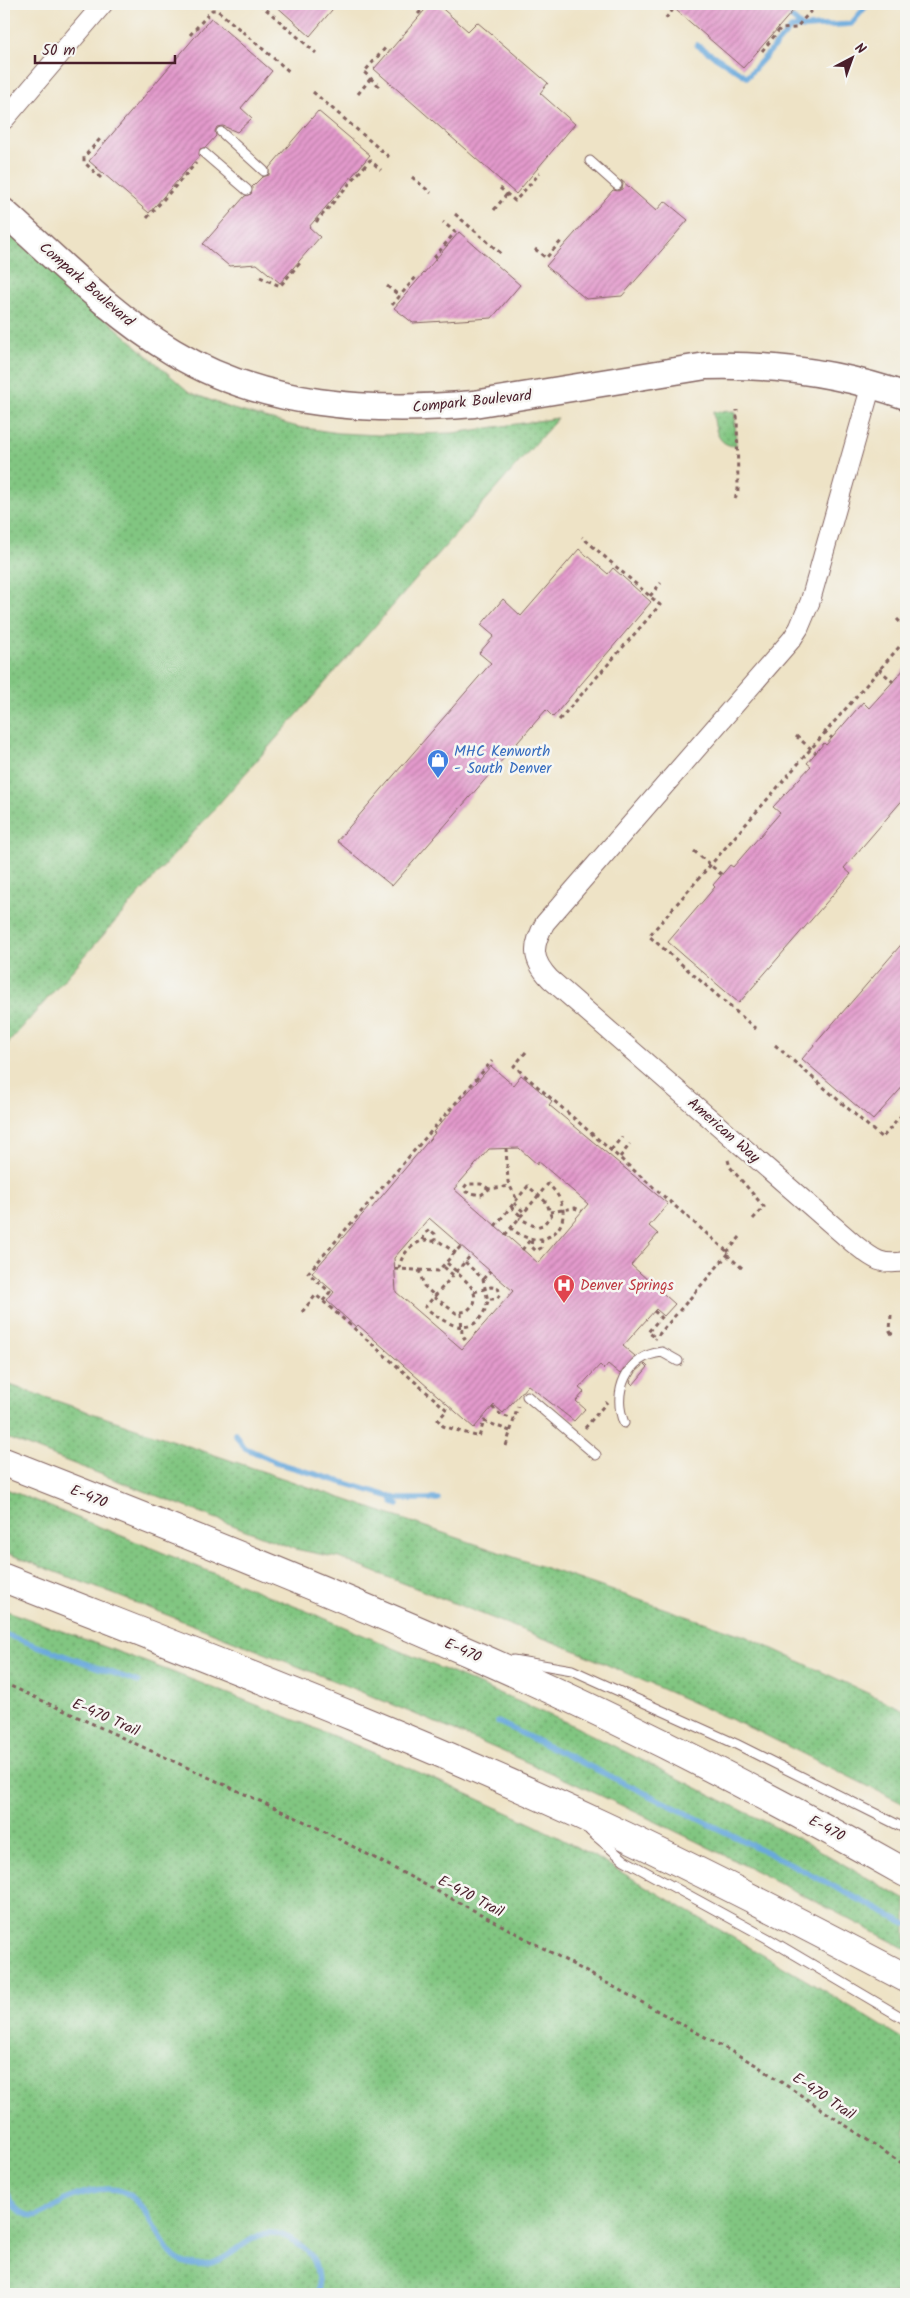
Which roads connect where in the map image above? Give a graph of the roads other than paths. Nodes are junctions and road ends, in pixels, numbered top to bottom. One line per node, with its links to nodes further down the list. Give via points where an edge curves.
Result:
1 (103, 4): 2 (street)
2 (4, 120)
3 (221, 132): 6 (lane)
4 (202, 156): 8 (lane)
5 (590, 161): 7 (lane)
6 (264, 171)
7 (617, 185)
8 (247, 190)
9 (4, 212): 10 (street, Compark Boulevard, via 122,315 172,352 222,377 301,399 360,407 442,407 706,366 798,371)
10 (872, 386): 11 (street, Compark Boulevard); 12 (street, American Way, via 810,602 799,628 545,923 535,945 535,954 550,979 872,1258 891,1264)
11 (906, 396)
12 (906, 1260)
13 (678, 1361): 15 (lane, via 662,1352 643,1357 632,1365 624,1376 620,1393 620,1412)
14 (527, 1396): 16 (lane)
15 (624, 1423)
16 (596, 1454)
17 (4, 1462): 19 (highway, E-470)
18 (4, 1578): 20 (highway, via 311,1699)
19 (471, 1653): 21 (lane, via 572,1670 736,1744); 22 (highway, E-470, via 703,1763)
20 (563, 1808): 23 (highway); 24 (lane, via 624,1860 767,1938)
21 (906, 1829)
22 (906, 1873)
23 (906, 1978)
24 (906, 2020)

